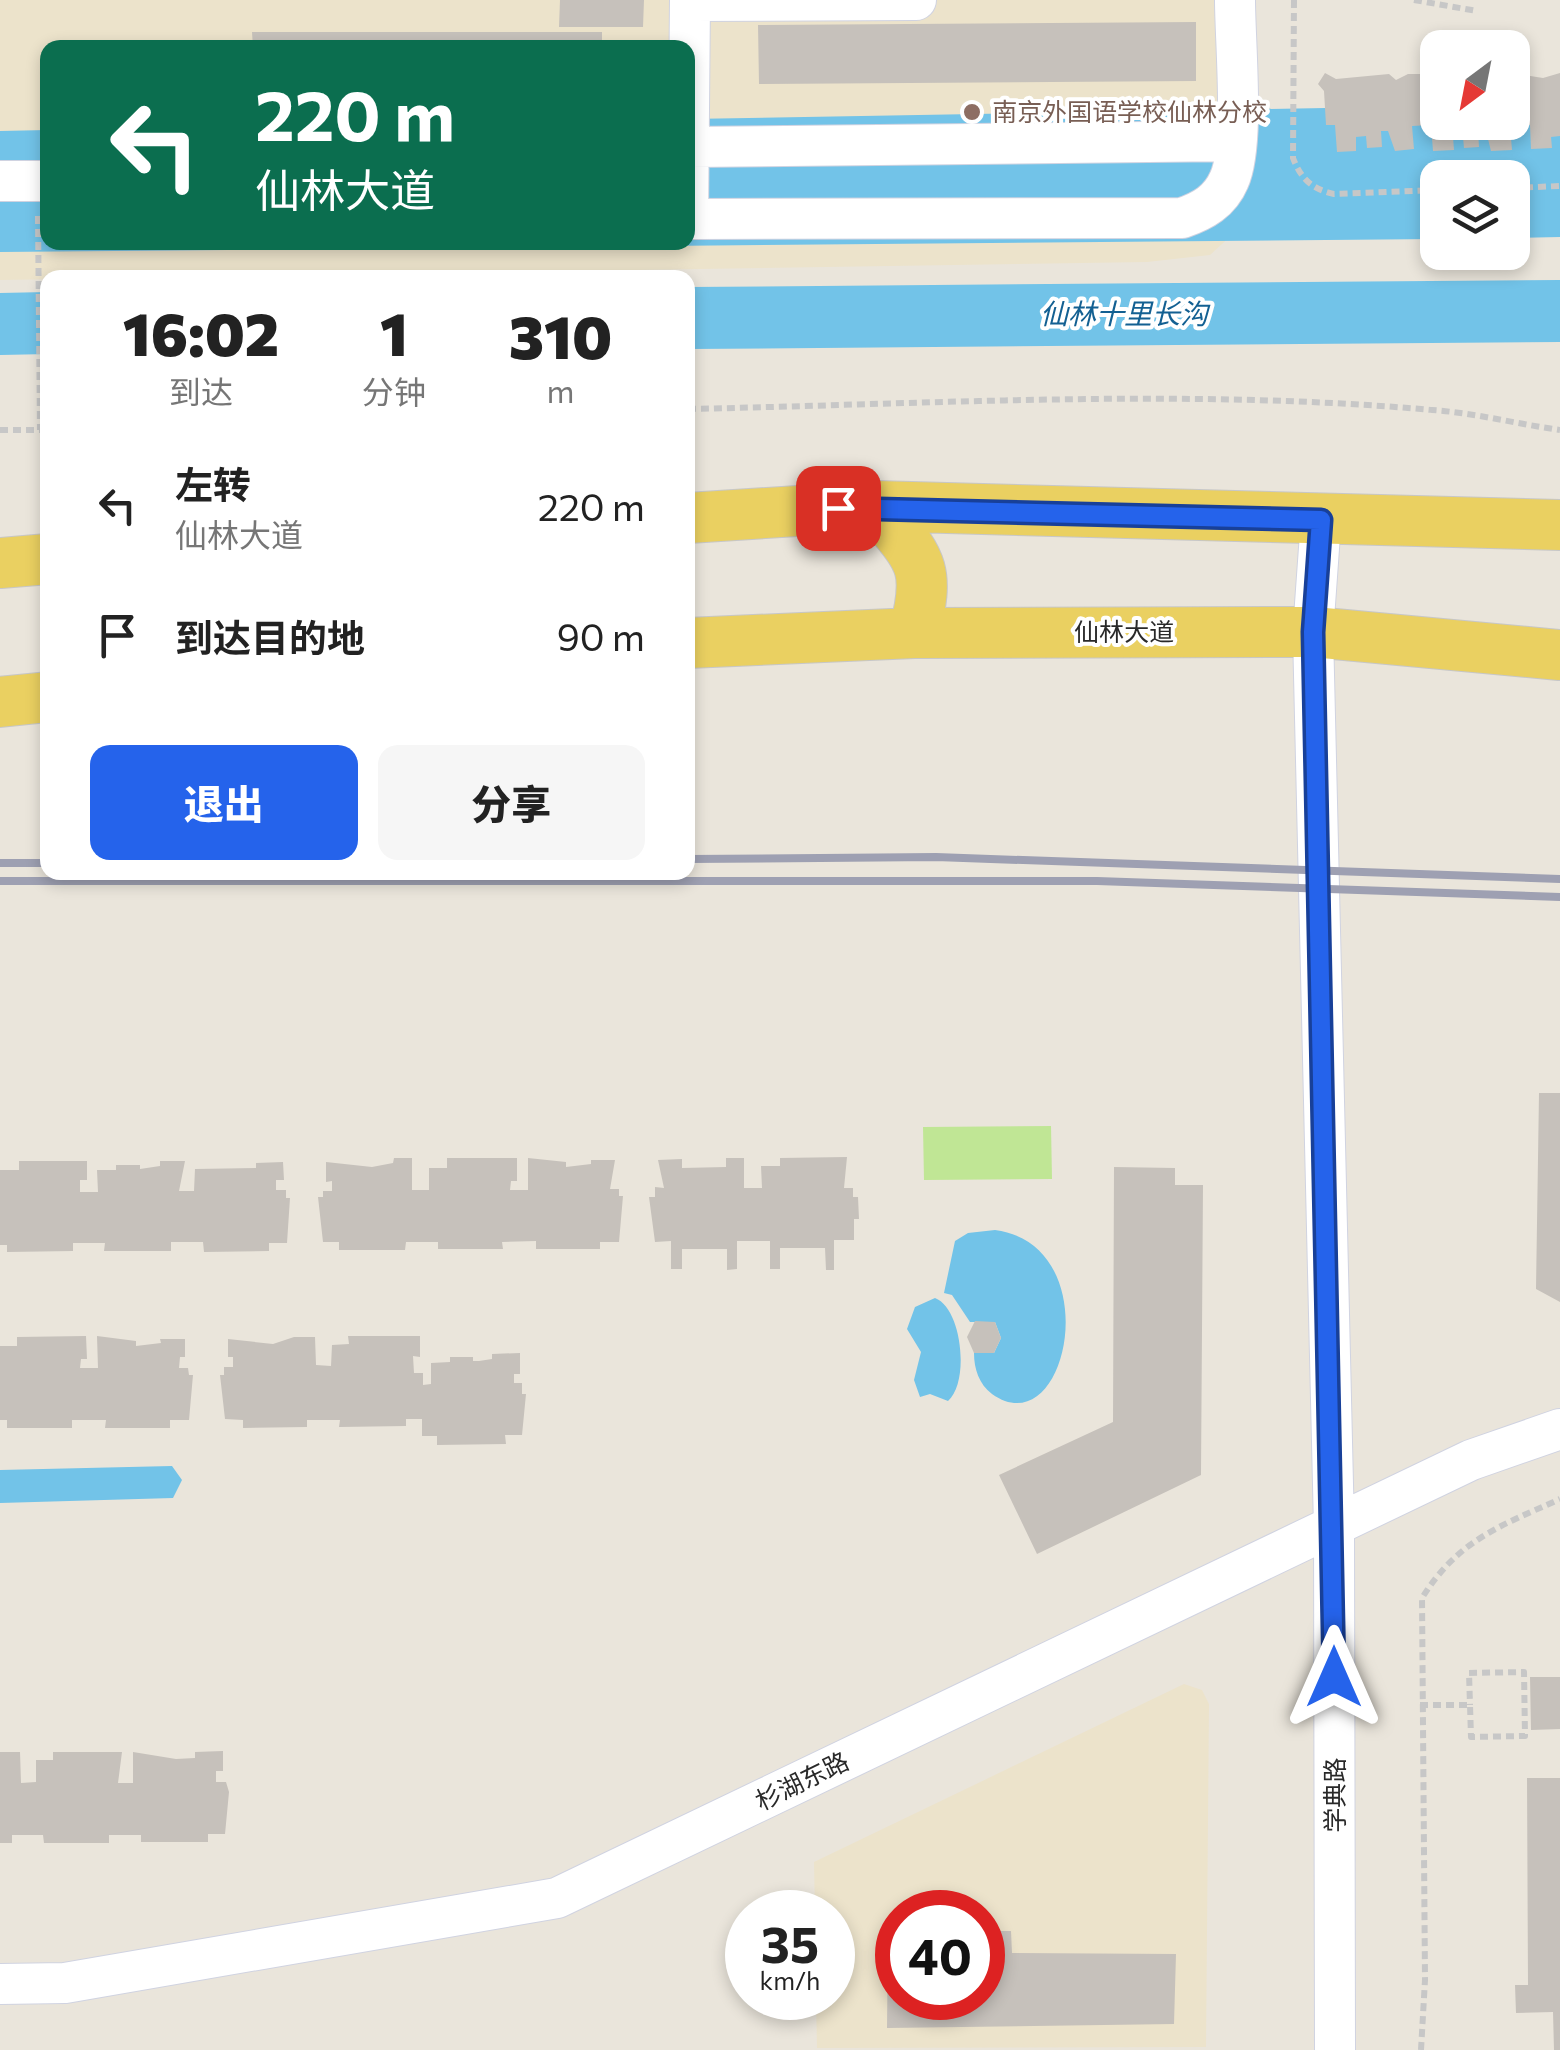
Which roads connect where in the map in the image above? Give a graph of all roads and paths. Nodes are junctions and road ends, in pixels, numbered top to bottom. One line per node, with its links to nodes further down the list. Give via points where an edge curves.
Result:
1 (916, 0): 5 (street)
2 (1235, 0): 8 (street)
3 (1294, 0): 13 (path, via 1298,172 1334,194)
4 (1414, 0): 6 (path)
5 (690, 1): 7 (street)
6 (1477, 11)
7 (690, 40)
8 (1236, 141): 9 (street); 14 (street, via 1223,191 1182,218)
9 (695, 148)
10 (28, 181): 15 (path)
11 (1560, 186): 12 (path)
12 (1530, 187)
13 (1420, 191)
14 (695, 218)
15 (40, 368)
16 (695, 409): 19 (path, via 1090,400 1336,404 1436,410)
17 (0, 430): 18 (path)
18 (40, 430)
19 (1560, 430)
20 (876, 506): 21 (main road); 22 (main road); 27 (main road, via 920,563 926,589)
21 (695, 518)
22 (1321, 520): 23 (main road); 26 (street, 学典路)
23 (1560, 526)
24 (40, 560): 25 (main road)
25 (0, 562)
26 (1313, 632): 27 (main road, 仙林大道); 29 (main road, 仙林大道); 34 (street, 学典路)
27 (914, 633): 28 (main road, 仙林大道)
28 (695, 643)
29 (1560, 655)
30 (40, 698): 31 (main road)
31 (0, 702)
32 (1560, 1430): 34 (street, 杉湖东路, via 1471,1460)
33 (1560, 1499): 36 (path, via 1477,1536 1440,1568 1422,1598)
34 (1334, 1528): 37 (street, 杉湖东路, via 558,1898 65,1984); 38 (street, 学典路)
35 (1470, 1704): 35 (path, via 1470,1736 1526,1736 1524,1672 1469,1673); 36 (path)
36 (1420, 1706): 39 (path)
37 (0, 1984)
38 (1335, 2050)
39 (1421, 2050)

